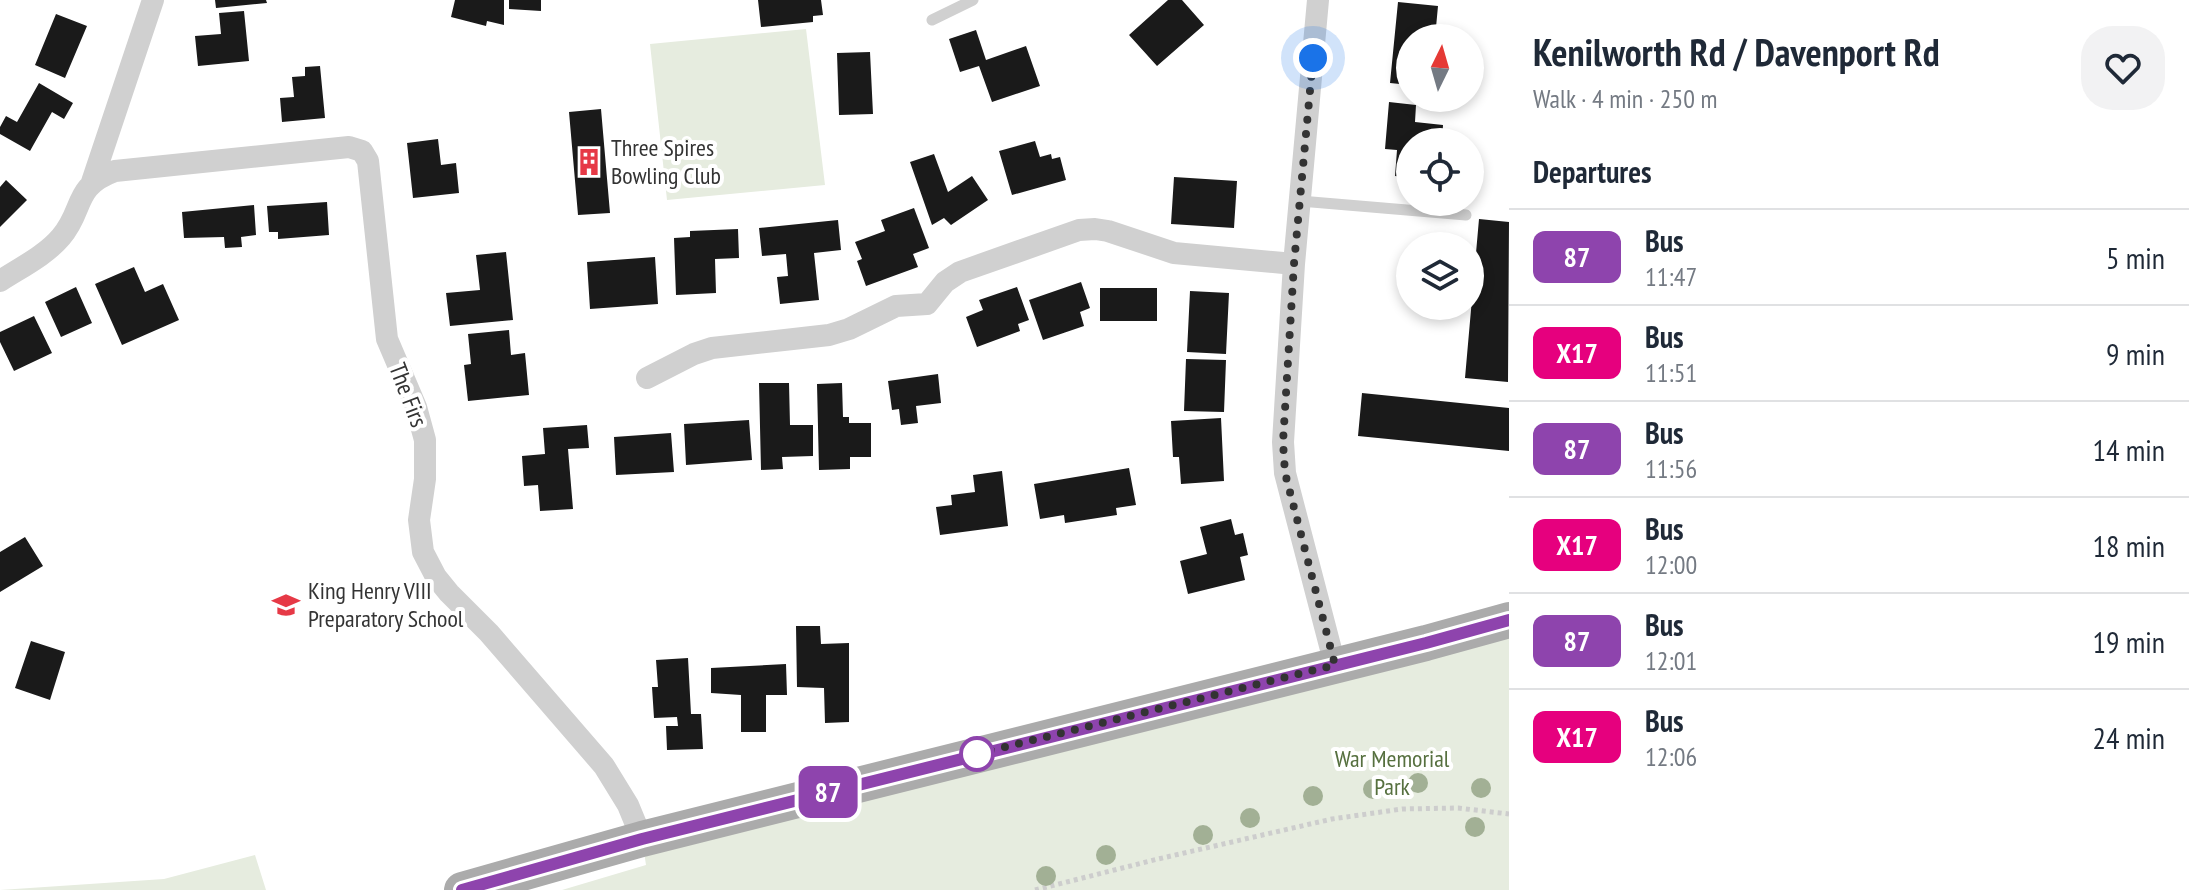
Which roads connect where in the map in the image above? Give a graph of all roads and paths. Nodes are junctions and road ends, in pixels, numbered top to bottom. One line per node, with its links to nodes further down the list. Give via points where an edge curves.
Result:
1 (153, 0): 5 (street)
2 (973, 0): 4 (lane)
3 (1318, 0): 6 (street)
4 (932, 20)
5 (92, 182): 9 (street, via 62,236); 14 (street, The Firs, via 115,171 349,147 365,155 387,339 425,440 419,520 428,564 604,766)
6 (1300, 201): 7 (lane); 8 (street)
7 (1396, 209)
8 (1294, 264): 10 (street, via 1174,253 1108,231 1079,230 953,276 927,304 896,306 829,335 712,348); 12 (street, via 1285,473)
9 (0, 281)
10 (647, 378)
11 (1509, 620): 12 (main road)
12 (1335, 665): 14 (main road)
13 (1509, 814): 15 (path, via 1402,809 1332,819)
14 (642, 839): 16 (main road)
15 (1043, 889): 17 (path)
16 (462, 890)
17 (1035, 890)

